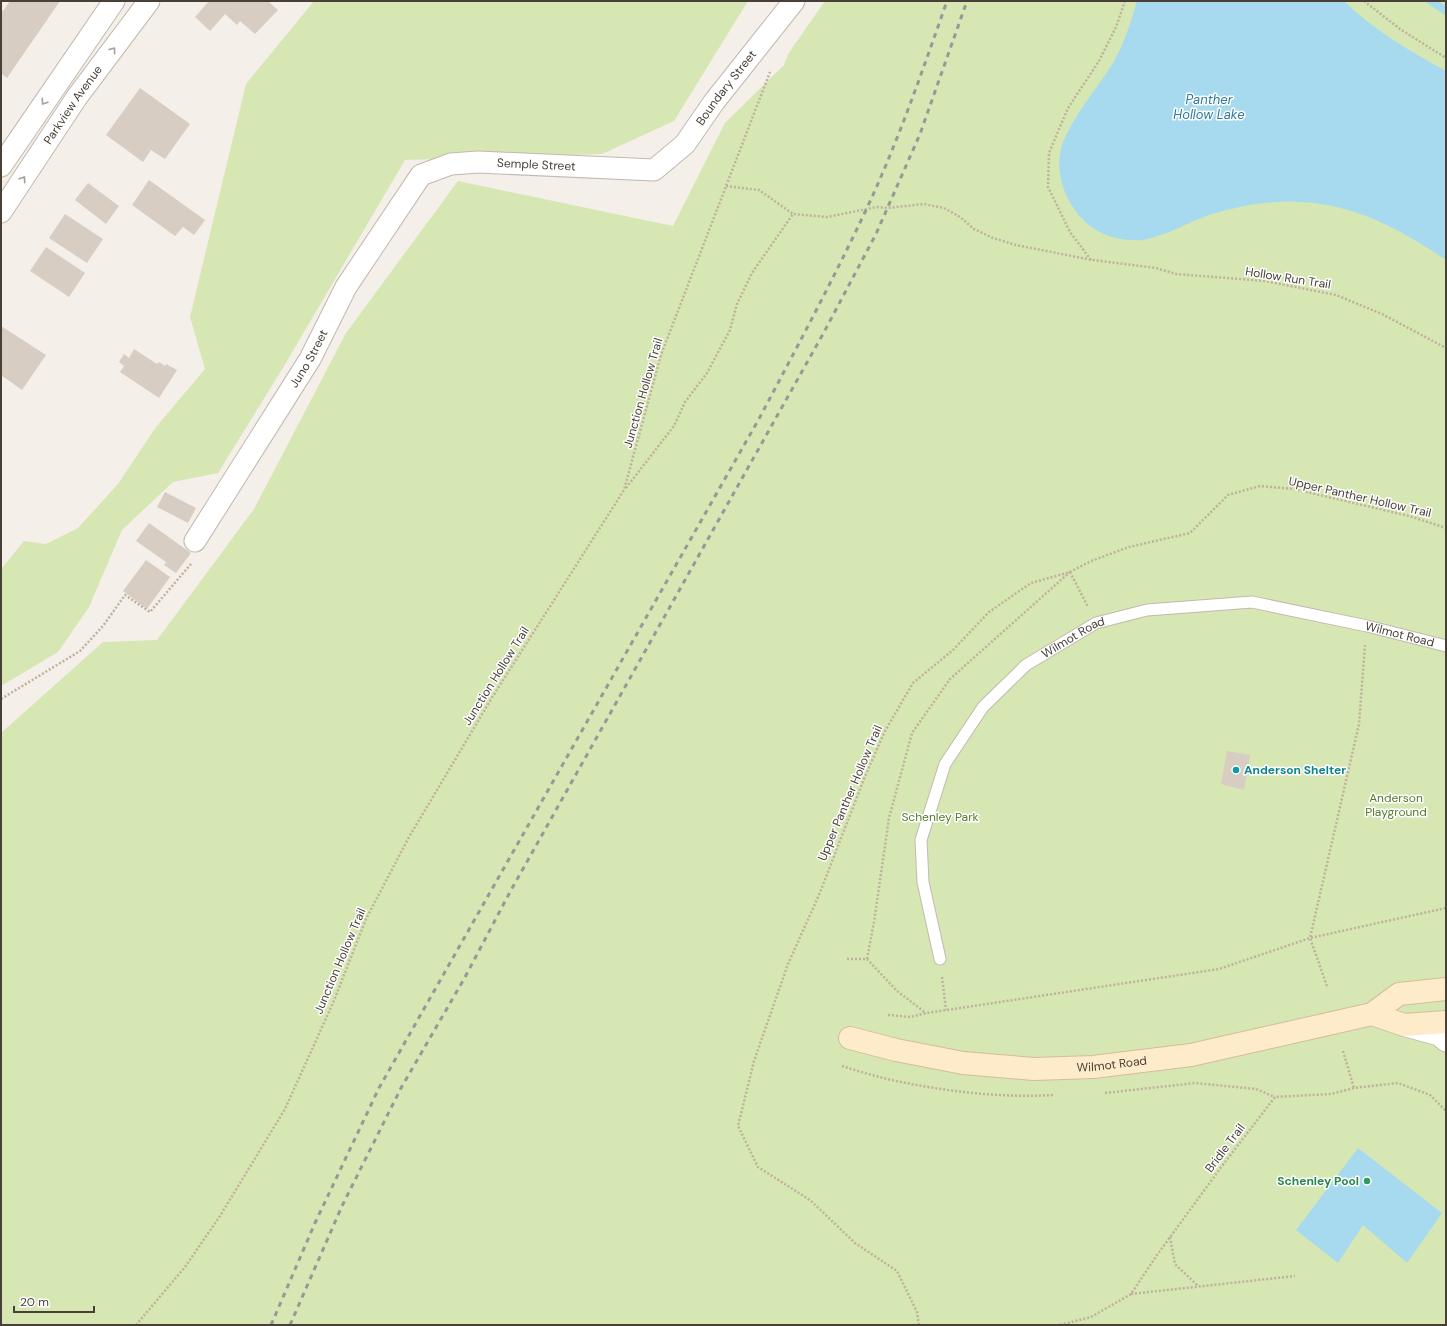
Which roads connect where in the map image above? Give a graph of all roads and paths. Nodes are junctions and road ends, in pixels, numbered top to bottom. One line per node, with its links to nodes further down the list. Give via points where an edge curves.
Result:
1 (114, 1): 8 (street, Parkview Avenue)
2 (149, 1): 9 (street, Parkview Avenue, one-way to 2)
3 (794, 1): 11 (street, Boundary Street, via 684,144)
4 (1125, 1): 16 (path, via 1116,27 1068,108 1049,152 1048,187 1070,232)
5 (1364, 1): 6 (path, via 1400,29)
6 (1446, 58)
7 (772, 68): 13 (path, Junction Hollow Trail)
8 (56, 84): 9 (lane); 10 (street, Parkview Avenue, one-way to 10)
9 (77, 98): 14 (street, Parkview Avenue, one-way to 9)
10 (1, 166)
11 (654, 170): 12 (street, Semple Street, via 478,162 451,164)
12 (420, 176): 20 (street, Juno Street, via 346,287 310,359)
13 (726, 186): 15 (path, via 759,190); 18 (path, Junction Hollow Trail, via 661,356)
14 (1, 212)
15 (792, 214): 16 (path, Hollow Run Trail, via 828,217 877,207 924,204 944,208 974,229 993,238); 18 (path, via 752,273 737,304 730,330 707,374 685,402 674,426)
16 (1092, 260): 17 (path, Hollow Run Trail, via 1156,268 1176,274 1265,281 1336,295 1382,314)
17 (1446, 348)
18 (624, 490): 51 (path, Junction Hollow Trail, via 493,696 409,838 366,919 333,1003 285,1109 220,1216 185,1267)
19 (1446, 528): 21 (path, Upper Panther Hollow Trail, via 1409,516 1294,489 1260,486 1228,495 1190,533 1129,547)
20 (195, 541): 25 (path, via 195,559 150,612 125,595 103,626 80,651)
21 (1070, 572): 22 (path); 52 (path, Upper Panther Hollow Trail, via 1031,583 989,612 953,650 913,683 885,731 788,964 754,1061 738,1126 758,1168 810,1200 855,1243 897,1271 917,1312)
22 (1096, 624): 24 (lane, Wilmot Road, via 1147,610 1252,602 1367,626); 29 (lane, Wilmot Road, via 1026,666 983,707 945,764 921,840 923,882)
23 (1366, 642): 27 (path, via 1359,724)
24 (1446, 646)
25 (1, 699)
26 (1446, 908): 27 (path)
27 (1310, 938): 31 (path); 34 (path, via 1219,969)
28 (847, 959): 35 (path, via 867,959 897,991)
29 (940, 959): 34 (path)
30 (1446, 973): 33 (main road, Wilmot Road)
31 (1327, 986)
32 (1446, 989): 33 (main road)
33 (1399, 994): 36 (main road, Wilmot Road)
34 (946, 1010): 35 (path)
35 (927, 1013): 37 (path, via 910,1017)
36 (1372, 1014): 39 (main road); 40 (main road, Wilmot Road, via 1191,1055 1078,1067 1034,1069 963,1063)
37 (888, 1016)
38 (1446, 1022): 39 (main road)
39 (1404, 1025): 41 (street, via 1439,1035)
40 (850, 1038)
41 (1446, 1041)
42 (1343, 1050): 44 (path)
43 (1195, 1083): 45 (path, via 1256,1089)
44 (1354, 1088): 45 (path, via 1331,1094); 46 (path, via 1398,1083 1430,1095)
45 (1275, 1098): 47 (path, Bridle Trail)
46 (1446, 1111)
47 (1170, 1238): 49 (path, via 1175,1264); 50 (path, Bridle Trail)
48 (1295, 1276): 49 (path)
49 (1198, 1286): 50 (path)
50 (1130, 1294): 53 (path, Bridle Trail, via 1091,1317)
51 (136, 1325)
52 (919, 1325)
53 (1060, 1325)

